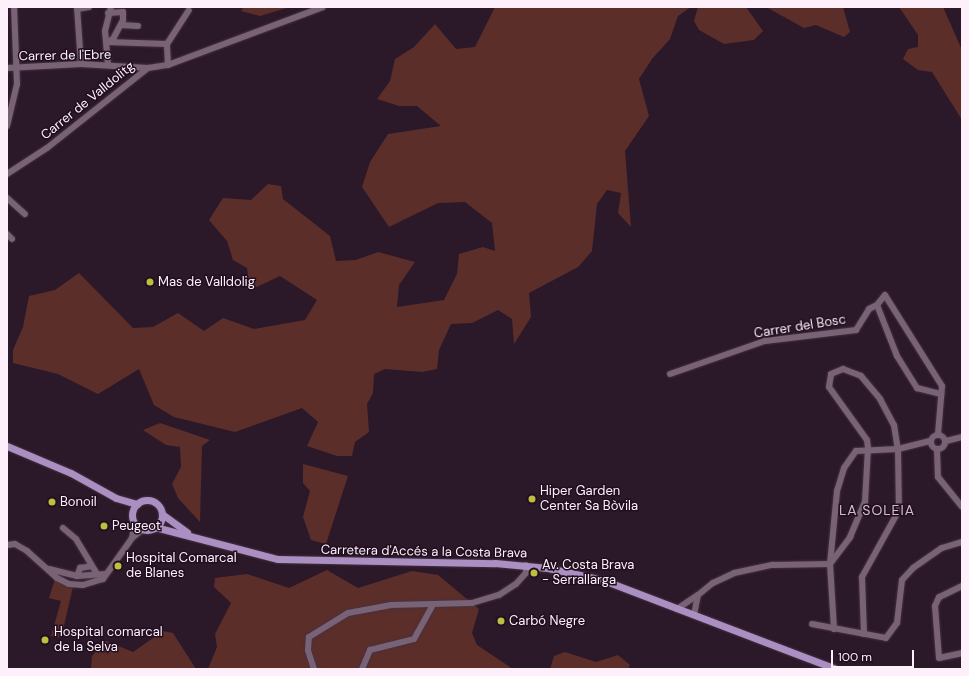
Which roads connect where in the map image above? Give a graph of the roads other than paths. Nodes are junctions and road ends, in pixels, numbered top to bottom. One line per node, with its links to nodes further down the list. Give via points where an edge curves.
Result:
1 (14, 7): 14 (street)
2 (89, 7): 4 (street)
3 (323, 7): 13 (street, Carrer de Valldolitg)
4 (77, 8): 11 (street)
5 (110, 10): 7 (street, via 123,12); 9 (street, via 105,31)
6 (189, 10): 10 (street)
7 (121, 25): 8 (street); 9 (street)
8 (138, 26)
9 (107, 42): 10 (street); 12 (street)
10 (167, 44): 13 (street)
11 (81, 64): 12 (street, Carrer de l'Ebre); 14 (street, Carrer de l'Ebre)
12 (108, 65): 16 (street, Carrer de l'Ebre)
13 (168, 65): 16 (street, Carrer de Valldolitg)
14 (18, 67): 15 (street, Carrer de l'Ebre); 17 (street)
15 (7, 68)
16 (148, 68): 18 (street, Carrer de Valldolitg, via 47,148)
17 (7, 126)
18 (7, 174)
19 (7, 198): 20 (street)
20 (25, 214)
21 (7, 234): 22 (street)
22 (12, 239)
23 (877, 305): 24 (street, Carrer del Bosc, via 869,309 856,330 765,341); 25 (street, via 897,356 917,388); 25 (street, via 885,294 942,386)
24 (670, 374)
25 (941, 394): 26 (street)
26 (938, 434): 28 (street); 29 (street)
27 (962, 437): 29 (street)
28 (931, 441): 32 (street); 33 (street)
29 (946, 441): 33 (street, via 944,448)
30 (7, 446): 34 (main road, via 71,473)
31 (868, 448): 32 (street); 32 (street, via 867,440 829,387 831,374 843,369 861,376 880,399 894,425); 47 (street, via 864,510); 47 (street, via 851,454 844,468 837,491)
32 (898, 449): 62 (street, via 899,510 862,577)
33 (937, 450): 36 (street, via 938,477)
34 (116, 498): 35 (main road); 37 (main road)
35 (137, 504): 37 (main road); 38 (main road, via 153,502)
36 (962, 507)
37 (133, 514): 39 (main road)
38 (162, 514): 40 (main road); 43 (main road, Carretera d'Accés a la Costa Brava)
39 (135, 523): 42 (main road); 44 (street)
40 (155, 527): 42 (main road); 43 (main road, Carretera d'Accés a la Costa Brava)
41 (63, 528): 49 (street, via 76,539)
42 (143, 529): 44 (street)
43 (191, 534): 48 (main road, Carretera d'Accés a la Costa Brava, via 228,549 278,559)
44 (132, 538): 52 (street)
45 (962, 542): 62 (street, via 942,548 913,568 902,580 893,633 886,638)
46 (7, 545): 50 (street, via 15,544)
47 (830, 564): 56 (street, via 773,565 734,573 713,583); 61 (street)
48 (526, 565): 57 (street, via 526,573 516,584 499,595 472,603); 58 (main road, Carretera d'Accés a la Costa Brava, via 602,580)
49 (92, 566): 51 (street); 53 (street, via 80,568)
50 (46, 567): 53 (street); 54 (street, via 69,584)
51 (97, 574): 52 (street); 53 (street); 54 (street)
52 (106, 574): 54 (street)
53 (78, 576)
54 (94, 583)
55 (962, 586): 63 (street, via 939,597 935,606 939,658)
56 (698, 595): 58 (street); 59 (street)
57 (432, 606): 64 (street, via 391,605 348,613 309,637 308,650); 65 (street, via 414,639 370,650)
58 (677, 609): 59 (main road, Carretera d'Accés a la Costa Brava)
59 (694, 615): 66 (main road, Carretera d'Accés a la Costa Brava)
60 (812, 624): 61 (street)
61 (834, 629): 62 (street)
62 (864, 634)
63 (962, 653)
64 (314, 669)
65 (362, 669)
66 (836, 669)

